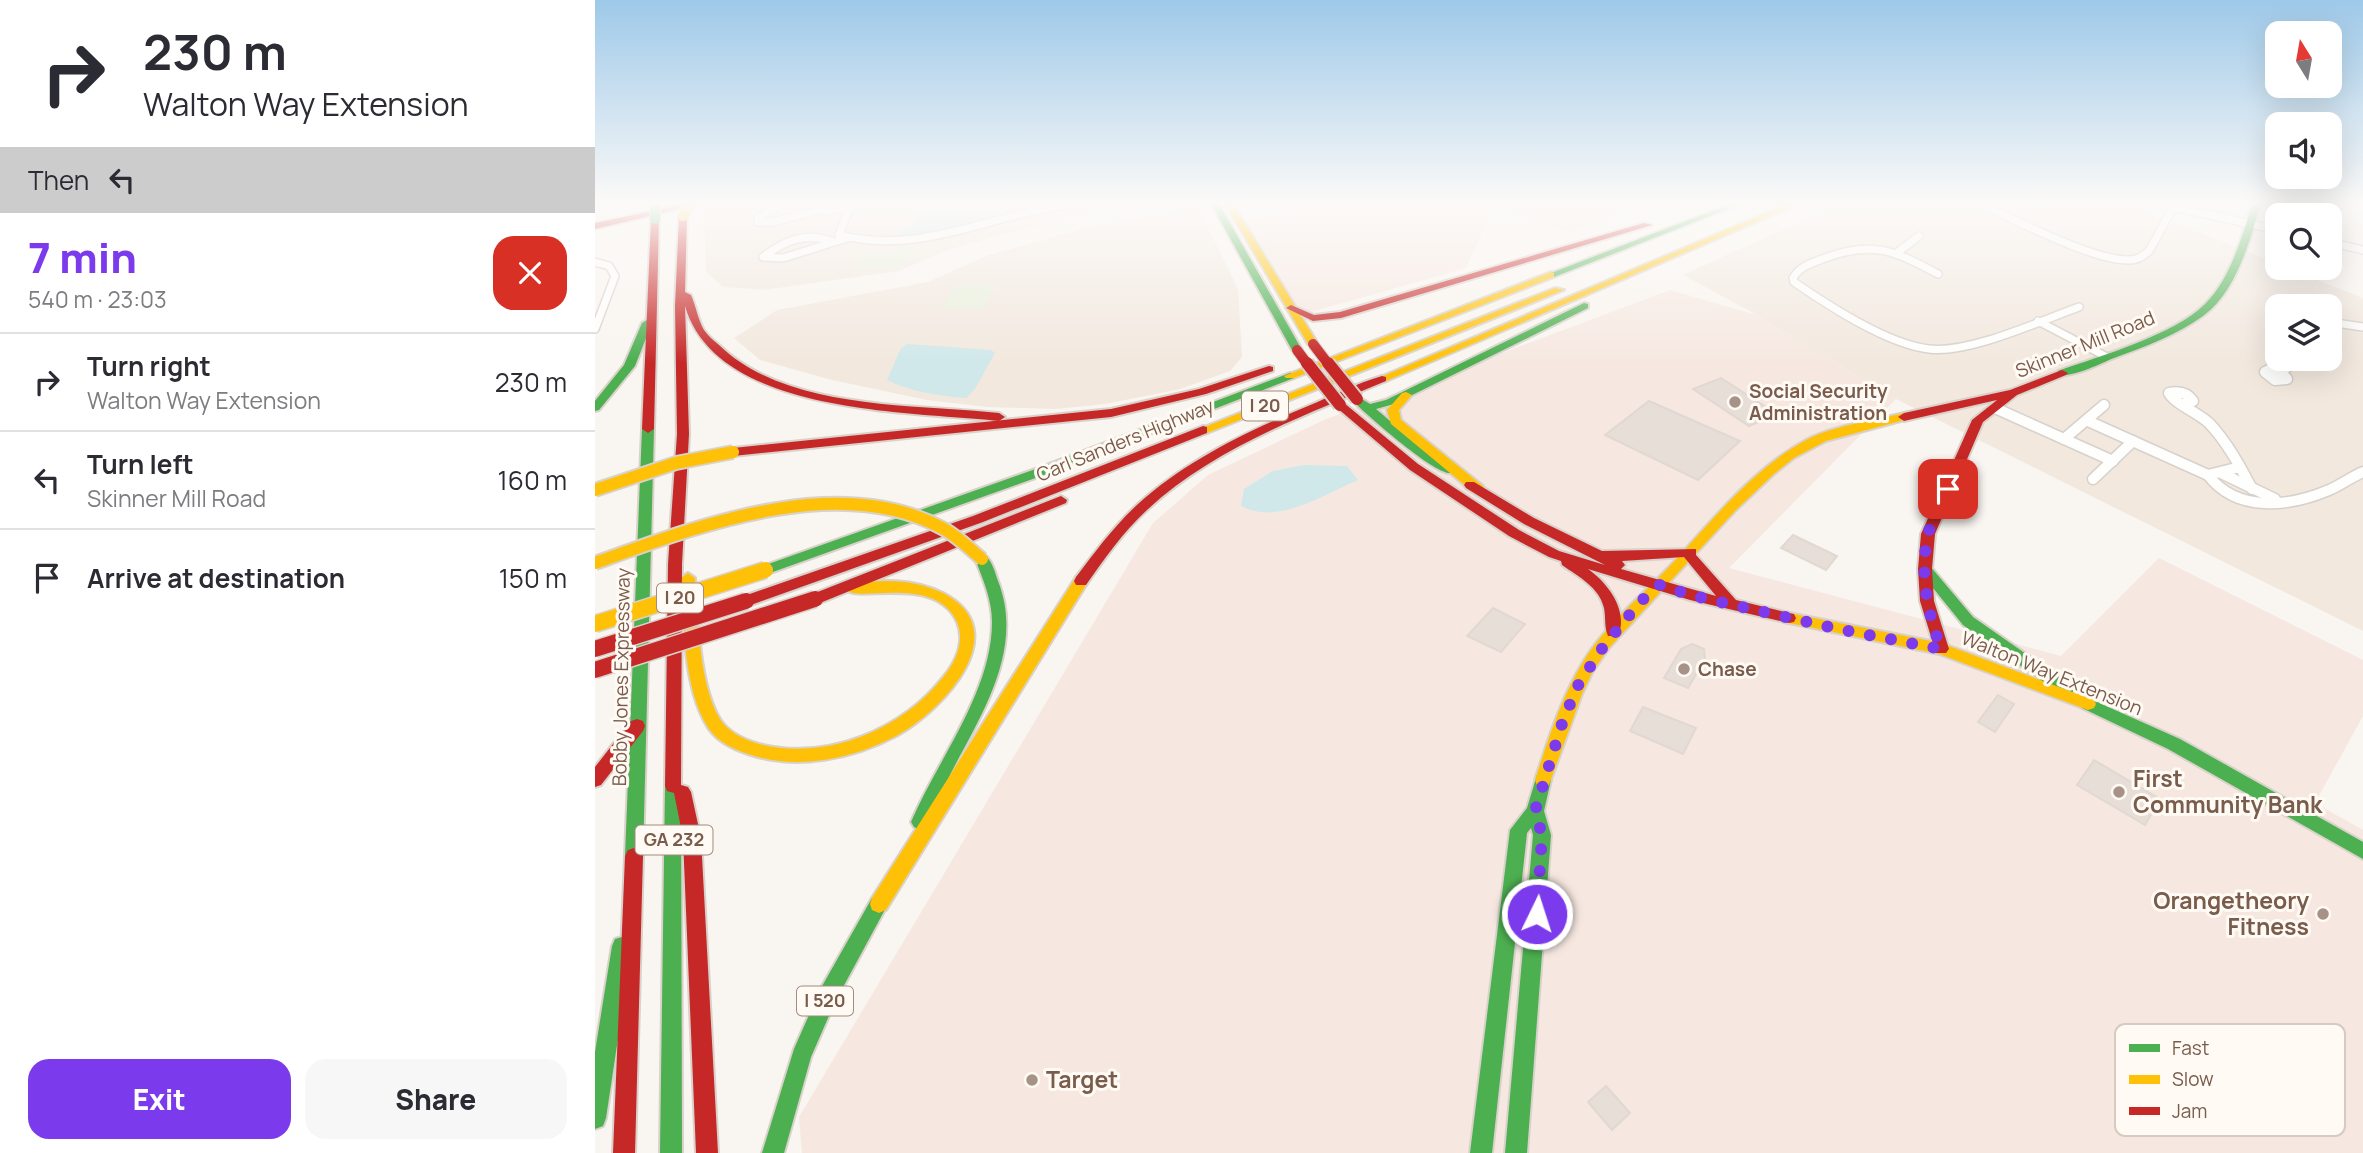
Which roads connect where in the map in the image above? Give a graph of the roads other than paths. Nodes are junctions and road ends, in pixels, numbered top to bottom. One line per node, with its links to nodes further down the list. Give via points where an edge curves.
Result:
1 (653, 256): 24 (main road, Bobby Jones Expressway / GA 232, bridge)
2 (682, 256): 20 (main road, GA 232)
3 (765, 256): 4 (street)
4 (790, 256)
5 (1250, 256): 31 (main road, Walton Way Extension)
6 (1256, 256): 23 (main road, Walton Way Extension)
7 (1539, 256): 21 (main road)
8 (1565, 256): 44 (main road, via 1202,392 1111,413)
9 (1602, 256): 66 (main road, Carl Sanders Highway / I 20, bridge, via 1036,474 765,570)
10 (1643, 256): 25 (main road, Carl Sanders Highway / I 20)
11 (1671, 256): 78 (main road, via 1269,426 1181,473 1143,504 1105,545)
12 (1692, 256): 34 (main road)
13 (1830, 256): 26 (street, via 1805,266 1794,282 1905,343 1931,350 1957,348)
14 (1905, 256): 19 (street)
15 (2100, 256): 16 (street, via 2121,260)
16 (2143, 256)
17 (2238, 256): 32 (main road, Skinner Mill Road, via 2208,308 2169,331)
18 (595, 262): 29 (street, via 613,268 615,276)
19 (1938, 274)
20 (682, 288): 44 (main road, via 701,334 717,352 773,382 884,406); 57 (main road, GA 232)
21 (1421, 292): 23 (main road, via 1325,318 1302,316); 30 (main road)
22 (2080, 307): 26 (street)
23 (1291, 308): 30 (main road, Walton Way Extension)
24 (649, 316): 39 (main road, via 629,366); 72 (main road, Bobby Jones Expressway / GA 232)
25 (1483, 319): 64 (main road, via 1443,342 1353,380); 68 (main road, Carl Sanders Highway / I 20, bridge, via 991,514)
26 (2038, 321): 32 (street)
27 (2342, 324): 28 (street)
28 (2363, 327)
29 (595, 329)
30 (1304, 331): 31 (main road); 35 (main road, Walton Way Extension, bridge)
31 (1293, 344): 38 (main road, Walton Way Extension, bridge)
32 (2105, 356): 33 (main road, Skinner Mill Road)
33 (2013, 393): 40 (main road); 41 (main road, Skinner Mill Road)
34 (1408, 394): 35 (main road, via 1390,402); 53 (main road, via 1395,405 1395,421)
35 (1362, 403): 38 (main road); 53 (main road, Walton Way Extension, via 1406,441)
36 (2184, 404): 48 (street, via 2211,426)
37 (2104, 405): 43 (street)
38 (1342, 406): 59 (main road, Walton Way Extension, via 1414,467)
39 (595, 408)
40 (1953, 408): 42 (main road); 60 (main road, via 1814,441 1746,492)
41 (1995, 408): 42 (main road, Skinner Mill Road); 45 (street)
42 (1978, 420): 62 (main road, via 1928,534)
43 (2088, 421): 45 (street); 46 (street)
44 (1031, 423): 55 (main road, bridge, via 733,452 676,463)
45 (2064, 439): 47 (street)
46 (2133, 441): 47 (street); 51 (street)
47 (2113, 461): 52 (street)
48 (2240, 467): 50 (street); 54 (street)
49 (2363, 471): 56 (street, via 2311,496)
50 (2221, 473): 51 (street); 54 (street)
51 (2209, 475): 56 (street, via 2220,490 2238,500)
52 (2093, 480)
53 (1478, 489): 58 (main road, Walton Way Extension)
54 (2252, 489): 56 (street)
55 (595, 490)
56 (2278, 500)
57 (680, 508): 64 (main road, via 705,698 713,721 734,741 785,755 859,744 924,709 951,681 963,659 968,640 964,621 951,604 931,593 887,586); 73 (main road, GA 232, via 676,527)
58 (1590, 552): 60 (main road, via 1630,558 1663,551); 63 (main road, Walton Way Extension)
59 (1554, 554): 63 (main road, Walton Way Extension); 67 (main road, via 1605,587 1613,601)
60 (1690, 554): 63 (main road); 65 (main road)
61 (595, 564): 78 (main road, bridge, via 724,520 830,504 888,509 924,518 949,530 982,559 999,598 997,651 986,686 926,802)
62 (1924, 569): 69 (main road, via 1927,601); 71 (main road, via 1968,621)
63 (1660, 585): 65 (main road, Walton Way Extension); 67 (main road)
64 (815, 598): 70 (main road, bridge)
65 (1731, 604): 69 (main road, Walton Way Extension)
66 (595, 624)
67 (1613, 632): 75 (main road, via 1577,687)
68 (595, 649)
69 (1941, 649): 71 (main road, Walton Way Extension)
70 (595, 670)
71 (2078, 699): 76 (main road, Walton Way Extension, via 2173,744)
72 (637, 726): 74 (main road); 77 (main road, Bobby Jones Expressway / GA 232)
73 (674, 755): 81 (main road, GA 232); 82 (main road, via 692,838)
74 (595, 780)
75 (1535, 811): 84 (main road, via 1519,830); 85 (main road, via 1542,835)
76 (2363, 851)
77 (635, 862): 79 (main road); 80 (main road, Bobby Jones Expressway / GA 232)
78 (906, 863): 83 (main road, I 520, via 828,995 801,1056)
79 (595, 1118)
80 (624, 1153)
81 (671, 1153)
82 (707, 1153)
83 (773, 1153)
84 (1481, 1153)
85 (1516, 1153)

